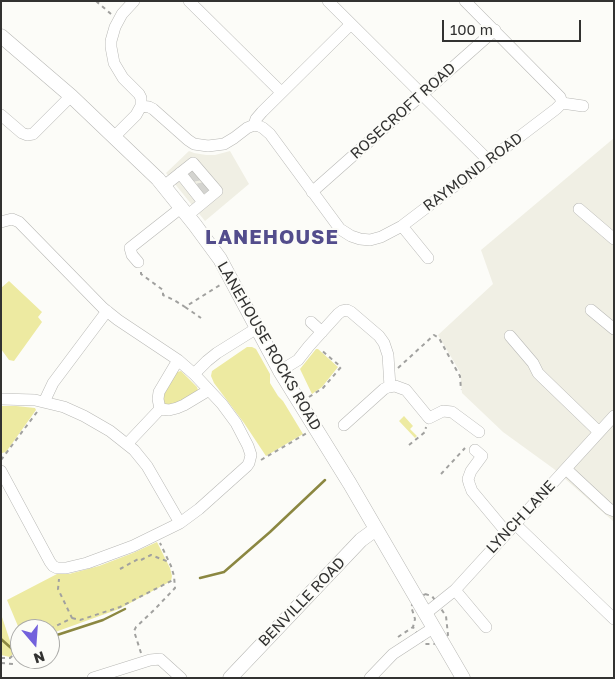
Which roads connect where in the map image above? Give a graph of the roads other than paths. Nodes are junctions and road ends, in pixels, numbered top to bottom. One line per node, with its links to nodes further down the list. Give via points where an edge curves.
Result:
1 (134, 1): 12 (street, via 112,34 112,58 139,94)
2 (189, 1): 8 (street)
3 (328, 1): 5 (street)
4 (465, 1): 6 (street)
5 (351, 24): 8 (street); 9 (street)
6 (494, 30): 9 (street, ROSECROFT ROAD); 11 (street, via 560,97)
7 (1, 36): 10 (main road, LANEHOUSE ROCKS ROAD)
8 (281, 92): 15 (street, via 258,116)
9 (422, 94): 17 (street); 20 (street, ROSECROFT ROAD)
10 (71, 96): 14 (street, via 33,134 22,133); 16 (main road, LANEHOUSE ROCKS ROAD)
11 (562, 103): 13 (street); 17 (street, RAYMOND ROAD)
12 (141, 106): 15 (street, via 153,109 190,142 203,146 224,144); 16 (street)
13 (584, 106)
14 (1, 115)
15 (254, 126): 20 (street, via 270,134)
16 (114, 137): 19 (main road, LANEHOUSE ROCKS ROAD)
17 (488, 160): 25 (street, RAYMOND ROAD)
18 (197, 181): 19 (street); 21 (street); 21 (street, via 217,191)
19 (164, 186): 23 (main road, LANEHOUSE ROCKS ROAD)
20 (312, 192): 25 (street, RAYMOND ROAD, via 336,225 351,236 370,240)
21 (203, 202): 23 (street)
22 (579, 209): 26 (street)
23 (185, 211): 28 (street, via 130,248); 32 (main road, LANEHOUSE ROCKS ROAD, via 220,259)
24 (1, 222): 30 (street, via 12,219 19,222)
25 (402, 226): 27 (street)
26 (614, 239)
27 (428, 258)
28 (138, 262)
29 (591, 310): 33 (street)
30 (107, 311): 36 (street); 42 (street, via 53,383)
31 (311, 322): 34 (street)
32 (257, 328): 37 (main road, LANEHOUSE ROCKS ROAD); 38 (street, via 217,353)
33 (614, 329)
34 (322, 332): 37 (street, via 298,360); 39 (street, via 340,312 352,312 382,340 388,355)
35 (510, 336): 47 (street, via 538,373)
36 (178, 360): 38 (street); 43 (street, via 159,392)
37 (280, 371): 55 (main road, LANEHOUSE ROCKS ROAD)
38 (194, 374): 40 (street)
39 (390, 387): 45 (street); 46 (street, via 406,390 429,418 440,412 452,412)
40 (209, 390): 43 (street, via 177,408); 53 (street, via 240,430 250,450 250,459 244,469)
41 (1, 399): 42 (street)
42 (44, 402): 48 (street, via 84,416)
43 (160, 409): 48 (street)
44 (612, 421): 47 (street, LYNCH LANE)
45 (344, 425)
46 (479, 432)
47 (599, 432): 50 (street, LYNCH LANE)
48 (127, 444): 53 (street, via 148,466)
49 (471, 448): 54 (street, via 482,456 468,479 472,491)
50 (566, 469): 52 (street); 54 (street, LYNCH LANE)
51 (1, 471): 53 (street, via 53,566 71,568 88,563)
52 (614, 511)
53 (180, 523)
54 (511, 528): 56 (street, LYNCH LANE); 58 (street)
55 (376, 529): 57 (main road, LANEHOUSE ROCKS ROAD); 64 (main road, BENVILLE ROAD, via 361,540)
56 (455, 590): 57 (street, LYNCH LANE); 59 (street)
57 (425, 614): 60 (main road, LANEHOUSE ROCKS ROAD)
58 (614, 620)
59 (486, 627)
60 (433, 628): 61 (street, via 393,654); 65 (main road, LANEHOUSE ROCKS ROAD)
61 (374, 676)
62 (93, 678): 63 (street, via 160,659)
63 (181, 678)
64 (230, 678)
65 (463, 678)

